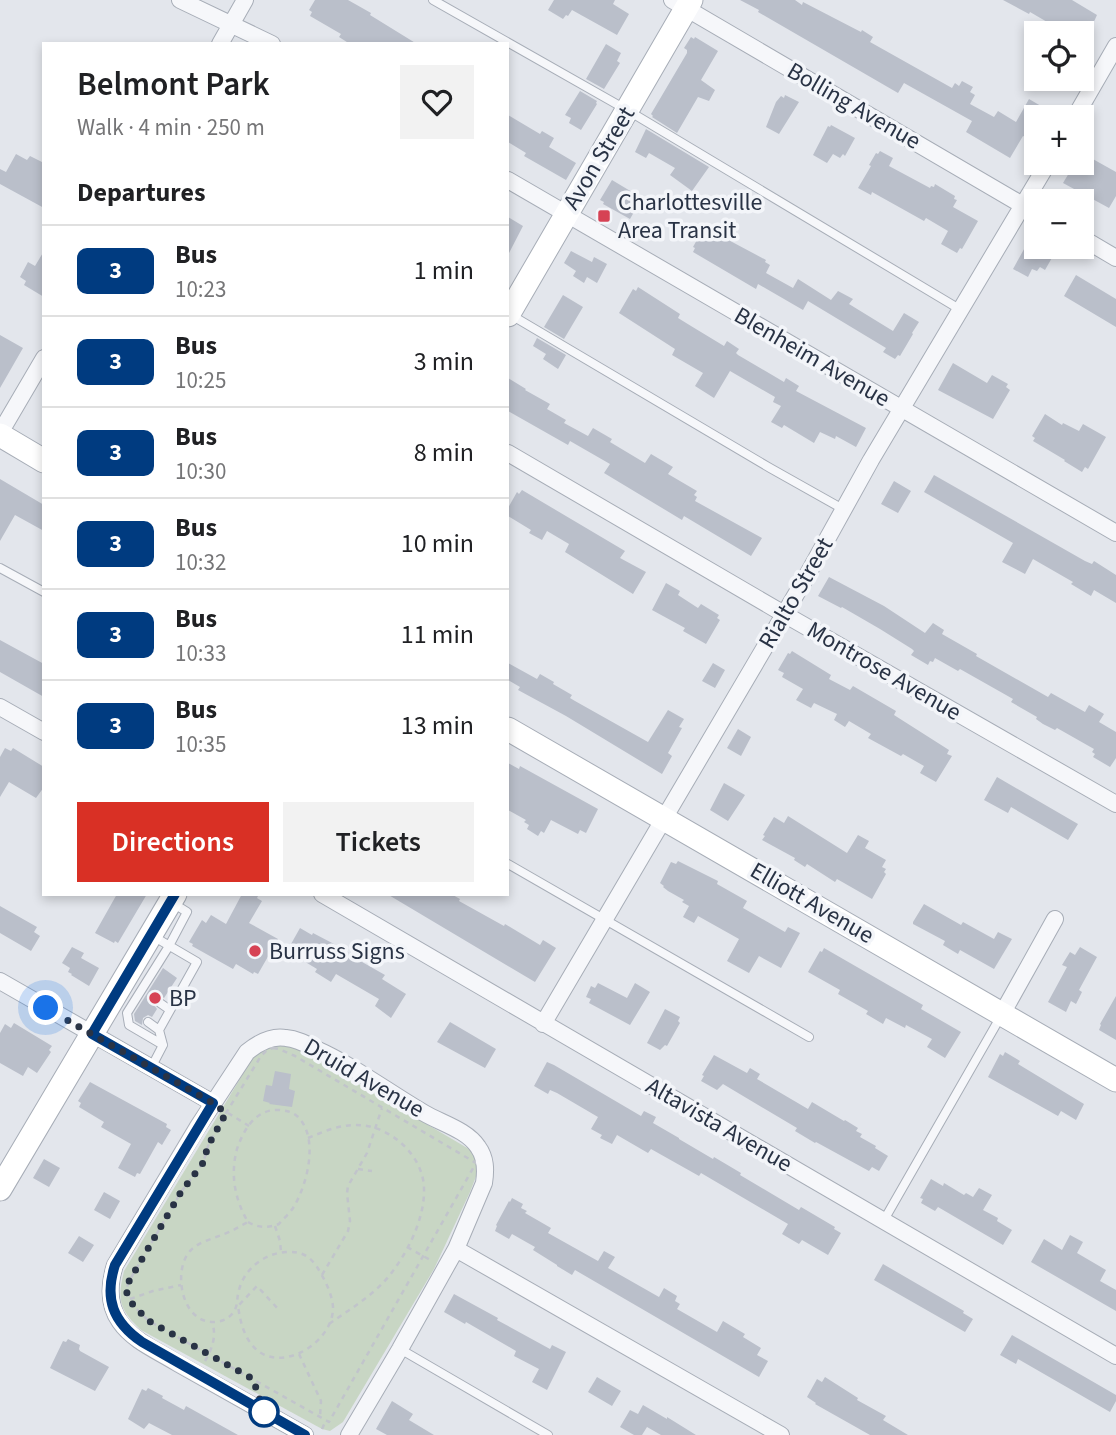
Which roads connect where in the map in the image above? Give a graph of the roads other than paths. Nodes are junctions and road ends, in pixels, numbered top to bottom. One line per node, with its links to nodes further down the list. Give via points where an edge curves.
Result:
1 (180, 0): 5 (street)
2 (245, 0): 5 (street)
3 (433, 0): 8 (lane)
4 (683, 3): 12 (street, Avon Street); 14 (street, Bolling Avenue)
5 (231, 24): 6 (street); 7 (street)
6 (221, 42)
7 (268, 42)
8 (507, 42)
9 (509, 43): 12 (lane)
10 (1116, 46): 11 (street)
11 (1081, 105)
12 (628, 110): 15 (street, Avon Street); 19 (lane)
13 (509, 181): 15 (street, Blenheim Avenue)
14 (1024, 206)
15 (566, 215): 20 (street, Avon Street); 23 (street, Blenheim Avenue)
16 (1024, 216): 19 (street, Rialto Street)
17 (1094, 245): 18 (street)
18 (1116, 258)
19 (961, 310): 23 (street, Rialto Street)
20 (509, 312)
21 (509, 315): 27 (lane)
22 (42, 361): 24 (street)
23 (902, 409): 27 (street, Rialto Street); 28 (street, Blenheim Avenue)
24 (0, 434): 26 (street)
25 (509, 454): 31 (street, Montrose Avenue)
26 (42, 460)
27 (844, 509): 31 (street, Rialto Street)
28 (1116, 533)
29 (0, 568): 30 (lane)
30 (42, 591)
31 (784, 614): 35 (street, Montrose Avenue); 36 (street, Rialto Street)
32 (0, 707): 34 (street)
33 (509, 730): 36 (street, Elliott Avenue)
34 (42, 731)
35 (1116, 804)
36 (664, 818): 41 (street, Rialto Street); 48 (street, Elliott Avenue)
37 (509, 865): 41 (lane)
38 (325, 896): 50 (street, Altavista Avenue)
39 (173, 898): 42 (street)
40 (1055, 919): 48 (street)
41 (605, 920): 50 (street, Rialto Street); 53 (lane)
42 (160, 940): 45 (lane, via 197,962); 52 (street); 54 (lane, via 155,974 127,1013 129,1025)
43 (0, 981): 52 (street)
44 (172, 985): 45 (lane)
45 (181, 991): 47 (lane)
46 (160, 1003): 47 (lane)
47 (170, 1010): 51 (lane)
48 (1002, 1014): 56 (street, Elliott Avenue); 59 (lane)
49 (148, 1022): 51 (lane)
50 (543, 1024): 59 (street, Altavista Avenue)
51 (159, 1030): 54 (lane)
52 (92, 1034): 55 (street); 58 (street)
53 (809, 1037)
54 (163, 1045): 55 (lane)
55 (150, 1068): 57 (street)
56 (1116, 1080)
57 (220, 1108): 60 (street, Druid Avenue, via 247,1052 269,1038 282,1037 343,1063 470,1137 480,1149 486,1173); 64 (street, Druid Avenue, via 115,1265 110,1292 113,1307 119,1321 142,1342)
58 (0, 1189)
59 (884, 1220): 62 (street, Altavista Avenue)
60 (456, 1249): 61 (street); 63 (street)
61 (400, 1349): 65 (street); 66 (lane)
62 (1116, 1356)
63 (757, 1429): 67 (street)
64 (302, 1434)
65 (349, 1435)
66 (548, 1435)
67 (781, 1435)

